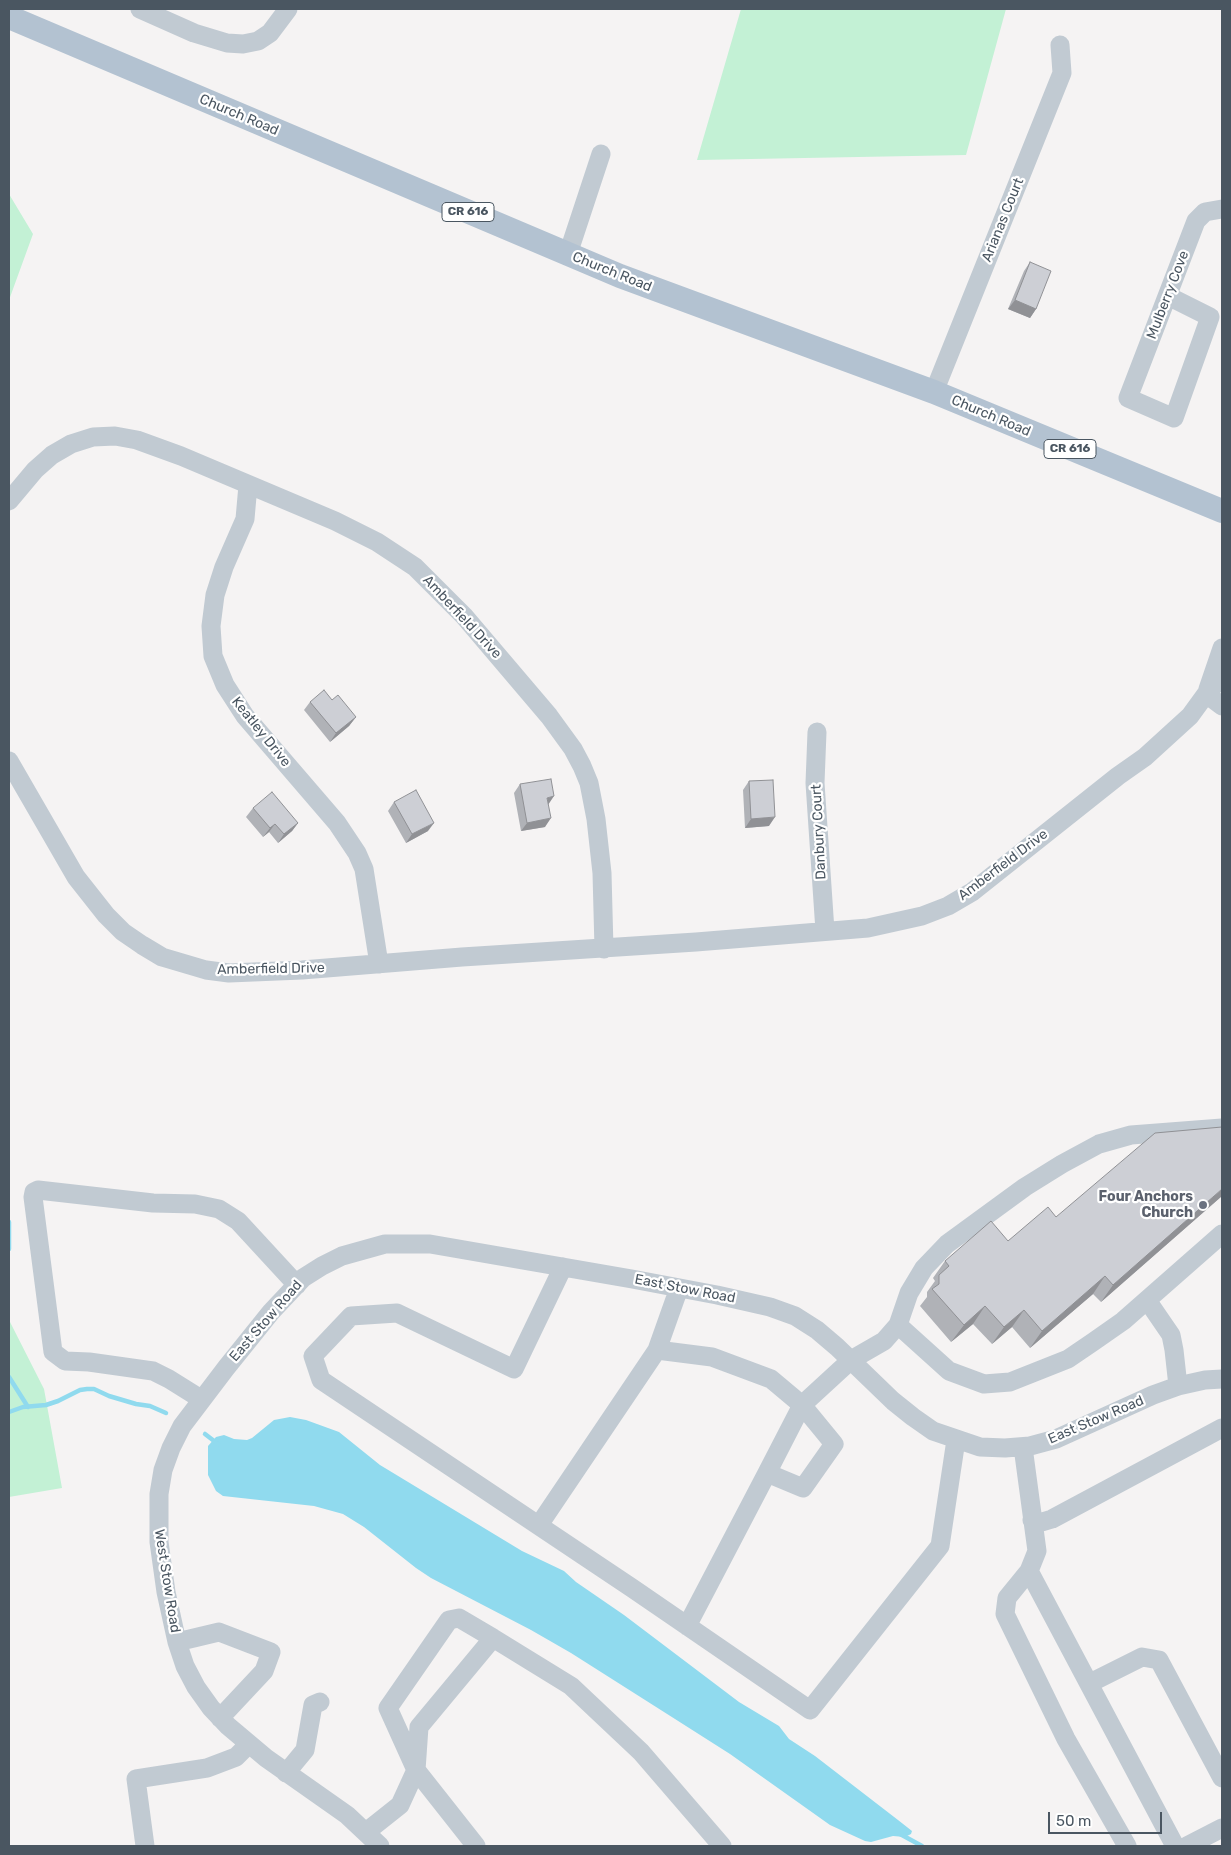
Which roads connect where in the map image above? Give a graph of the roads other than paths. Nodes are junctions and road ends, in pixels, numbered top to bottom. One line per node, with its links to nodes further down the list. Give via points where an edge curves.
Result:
1 (140, 9): 2 (street, via 194,33 227,43 243,44 258,41 270,33)
2 (288, 9)
3 (9, 17): 7 (main road, Church Road / CR 616)
4 (1060, 46): 9 (street, Arianas Court, via 1062,73)
5 (601, 154): 7 (street)
6 (1222, 209): 8 (street, Mulberry Cove, via 1206,212 1196,221)
7 (568, 254): 9 (main road, Church Road / CR 616)
8 (1168, 296): 8 (street, Mulberry Cove, via 1128,398 1174,418 1210,317)
9 (934, 392): 12 (main road, Church Road / CR 616)
10 (248, 485): 11 (street, Amberfield Drive, via 174,452 137,440 115,436 92,437 52,455); 20 (street, Amberfield Drive, via 335,521 415,567 464,616 562,732 582,766 593,801 602,873); 21 (street, Keatley Drive, via 245,519 214,595 213,656 225,685 245,716 337,823 357,853 364,869)
11 (9, 502)
12 (1222, 511)
13 (1222, 648): 15 (street, Amberfield Drive)
14 (1222, 676): 15 (street, Amberfield Drive)
15 (1206, 694): 16 (street); 19 (street, Amberfield Drive, via 1190,716 1145,757 972,892 922,916 868,928)
16 (1222, 706)
17 (817, 732): 19 (street, Danbury Court, via 816,783)
18 (9, 761): 21 (street, Amberfield Drive, via 76,877 123,932 162,956 183,965 229,973)
19 (825, 931): 20 (street, Amberfield Drive)
20 (604, 949): 21 (street, Amberfield Drive)
21 (379, 964)
22 (1222, 1128): 28 (street, via 1130,1135 1099,1144 1062,1164 947,1244 924,1268 909,1292)
23 (1222, 1234): 27 (street)
24 (563, 1267): 25 (street, East Stow Road, via 430,1244 385,1244 342,1256); 26 (street, East Stow Road); 41 (street, via 514,1369 397,1313 352,1316 313,1356 321,1380)
25 (297, 1285): 33 (street, East Stow Road); 33 (street, via 238,1221 219,1209 195,1204 34,1192 53,1352 65,1361 153,1371 170,1378)
26 (679, 1288): 29 (street); 30 (street, East Stow Road, via 744,1300 795,1316 817,1330)
27 (1147, 1300): 28 (street, via 1068,1359 1010,1382 984,1384 949,1372); 32 (street, via 1171,1335)
28 (898, 1325): 30 (street, via 884,1341)
29 (657, 1350): 34 (street, via 712,1357 771,1379); 41 (street)
30 (851, 1360): 34 (street); 37 (street, East Stow Road, via 893,1402 933,1431)
31 (1222, 1379): 32 (street, East Stow Road)
32 (1178, 1386): 38 (street, East Stow Road, via 1056,1439)
33 (201, 1400): 36 (street, East Stow Road)
34 (802, 1405): 39 (street); 39 (street, via 834,1444 803,1488)
35 (1222, 1428): 40 (street, via 1052,1518 1042,1522)
36 (175, 1439): 45 (street, West Stow Road, via 163,1470 158,1518 162,1567)
37 (956, 1440): 38 (street, East Stow Road, via 980,1447); 43 (street, via 940,1546 810,1710)
38 (1022, 1447): 40 (street)
39 (767, 1473): 43 (street)
40 (1032, 1520): 42 (street, via 1036,1550)
41 (540, 1525): 43 (street)
42 (1029, 1571): 46 (street); 59 (street, via 1007,1598 1005,1614 1066,1739)
43 (687, 1626)
44 (493, 1638): 50 (street, via 419,1727); 50 (street, via 459,1618 449,1620 388,1708); 58 (street, via 571,1686 641,1752)
45 (177, 1642): 48 (street, West Stow Road, via 196,1687); 48 (street, via 219,1632 272,1652 264,1671)
46 (1090, 1684): 52 (street, via 1142,1657 1159,1660); 60 (street)
47 (320, 1702): 51 (street, via 313,1705 305,1750)
48 (220, 1718): 49 (street, West Stow Road)
49 (249, 1744): 51 (street, West Stow Road); 55 (street, via 236,1757 207,1768 136,1779)
50 (416, 1770): 54 (street, via 400,1804); 57 (street)
51 (286, 1772): 54 (street, West Stow Road)
52 (1222, 1778)
53 (1222, 1828): 61 (street)
54 (366, 1832): 56 (street, West Stow Road)
55 (144, 1846)
56 (380, 1846)
57 (476, 1846)
58 (722, 1846)
59 (1126, 1846)
60 (1175, 1846)
61 (1187, 1846)

